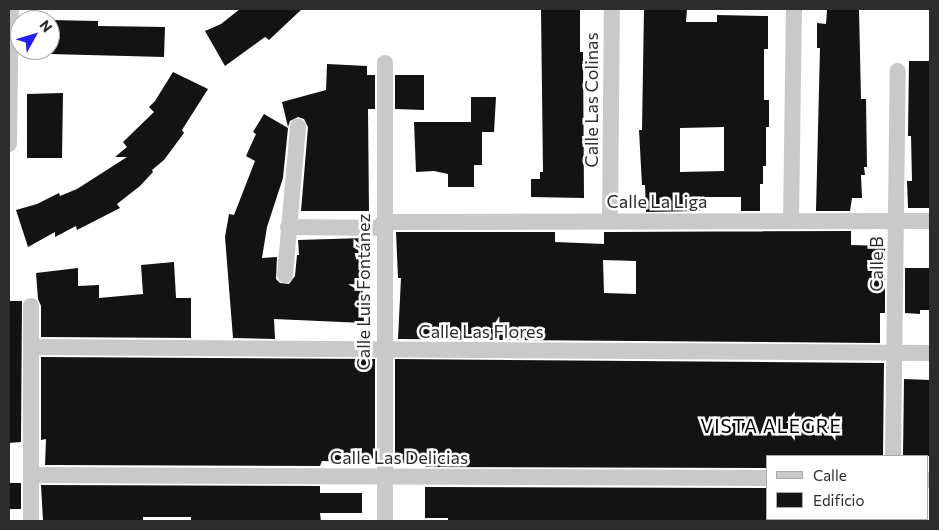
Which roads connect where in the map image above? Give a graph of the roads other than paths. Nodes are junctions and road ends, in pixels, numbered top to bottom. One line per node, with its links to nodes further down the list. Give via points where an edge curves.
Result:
1 (11, 9): 7 (street)
2 (612, 9): 9 (street, Calle Las Colinas)
3 (794, 9): 10 (street)
4 (384, 63): 12 (street, Calle Luis Fontánez)
5 (898, 72): 8 (street, Calle B)
6 (298, 127): 13 (street)
7 (9, 144)
8 (896, 220): 10 (street, Calle La Liga); 11 (street, Calle La Liga); 18 (street, Calle B)
9 (610, 221): 10 (street, Calle La Liga); 12 (street, Calle La Liga)
10 (791, 221)
11 (930, 221)
12 (383, 225): 13 (street, Calle La Liga); 17 (street, Calle Luis Fontánez)
13 (288, 227): 14 (street)
14 (285, 275)
15 (31, 306): 16 (street)
16 (31, 347): 17 (street, Calle Las Flores); 21 (street)
17 (383, 350): 18 (street, Calle Las Flores); 22 (street, Calle Luis Fontánez)
18 (895, 352): 19 (street, Calle Las Flores); 20 (street, Calle B)
19 (930, 352)
20 (892, 455)
21 (31, 475): 22 (street, Calle Las Delicias); 24 (street)
22 (384, 477): 23 (street, Calle Las Delicias); 25 (street, Calle Luis Fontánez)
23 (766, 478)
24 (31, 521)
25 (385, 521)

